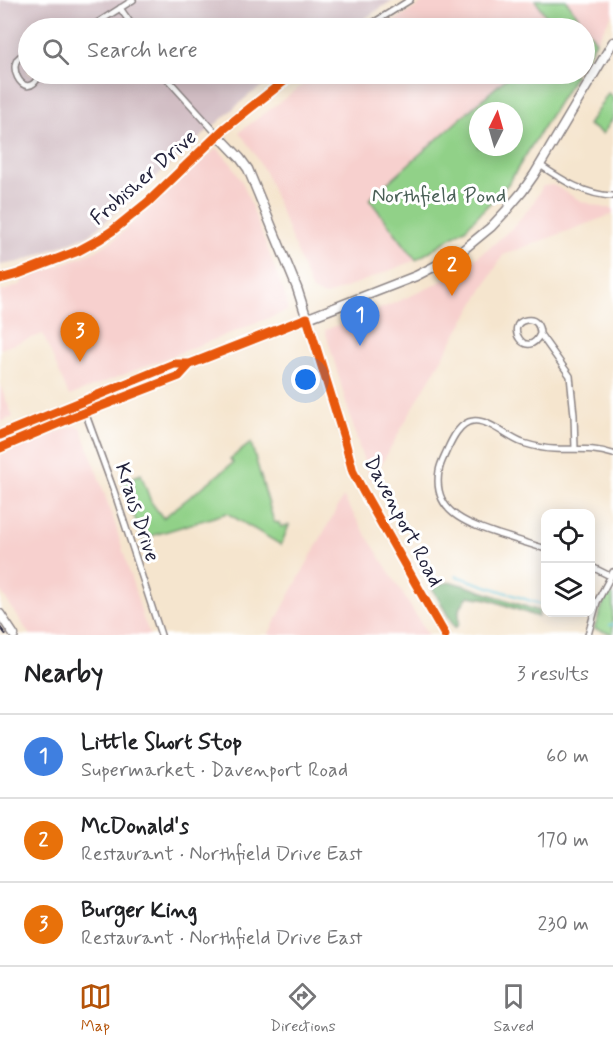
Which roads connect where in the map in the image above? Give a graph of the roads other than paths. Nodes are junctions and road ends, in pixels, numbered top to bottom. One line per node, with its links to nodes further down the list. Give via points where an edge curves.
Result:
1 (133, 0): 3 (street)
2 (410, 0): 6 (street)
3 (120, 8): 4 (street); 5 (street)
4 (104, 18)
5 (127, 18)
6 (381, 18)
7 (613, 42): 9 (main road)
8 (18, 57): 10 (street, via 10,69)
9 (595, 72)
10 (18, 82)
11 (172, 84): 14 (street, Davenport Road)
12 (280, 84): 14 (street, Frobisher Drive)
13 (588, 84): 15 (main road)
14 (218, 135): 17 (street, Frobisher Drive, via 148,202 100,239); 18 (main road, Davenport Road, via 251,176)
15 (540, 165): 16 (street, via 584,191); 18 (main road, via 505,212 462,250 416,276)
16 (613, 196)
17 (0, 279)
18 (307, 318): 20 (main road); 33 (main road, Davenport Road, via 353,472)
19 (540, 334): 19 (street, via 533,320 523,320 516,329 517,337 526,344 538,340); 25 (street, via 570,376)
20 (190, 364): 21 (main road, via 174,364); 22 (main road, via 179,376)
21 (81, 401): 22 (street, Kraus Drive); 23 (main road)
22 (86, 412): 24 (main road); 32 (street, Kraus Drive)
23 (0, 435)
24 (0, 448)
25 (575, 449): 26 (street); 27 (street, via 537,447 472,420 464,424 449,445 439,470 443,502 459,519)
26 (613, 454)
27 (541, 547)
28 (595, 568): 29 (street)
29 (612, 574): 34 (street, via 597,602)
30 (0, 614): 31 (main road)
31 (14, 635)
32 (161, 635)
33 (445, 635)
34 (588, 635)

